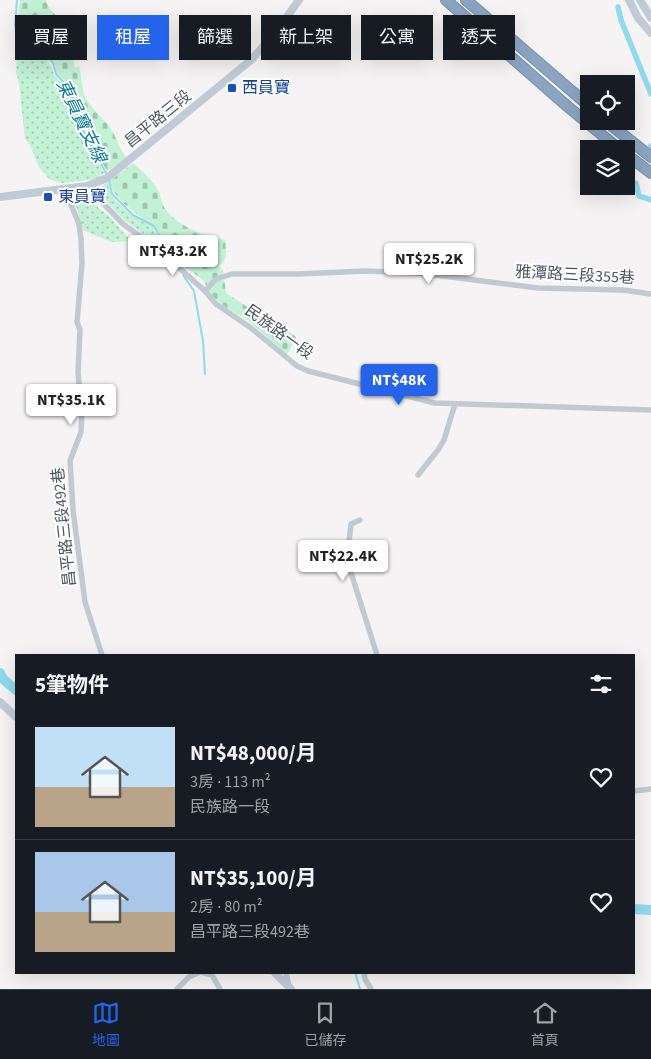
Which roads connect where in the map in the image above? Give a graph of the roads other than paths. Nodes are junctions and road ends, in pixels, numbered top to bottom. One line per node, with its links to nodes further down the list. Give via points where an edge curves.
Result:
1 (299, 0): 15 (street, 昌平路三段, via 251,60 109,177)
2 (446, 0): 11 (highway)
3 (466, 0): 9 (highway)
4 (629, 0): 8 (street)
5 (641, 0): 6 (street); 7 (street)
6 (651, 12)
7 (651, 18)
8 (651, 33)
9 (580, 98)
10 (617, 130): 12 (highway)
11 (608, 140)
12 (651, 157)
13 (635, 161): 14 (highway)
14 (651, 173)
15 (87, 186): 16 (street, 昌平路三段); 18 (street, 民族路一段, via 123,224)
16 (65, 190): 17 (street, 昌平路三段); 24 (street, 昌平路三段492巷, via 79,224 82,263 77,322 80,330 78,373 82,412 81,432 70,461 73,510 85,602)
17 (0, 197)
18 (205, 291): 19 (street, 雅潭路三段355巷, via 216,279 232,274 357,271 419,273 538,288 623,290); 20 (street, 民族路一段, via 216,304 308,371 435,403)
19 (651, 294)
20 (455, 404): 21 (street, 民族路一段); 22 (street, via 444,440)
21 (651, 410)
22 (418, 475)
23 (360, 520): 25 (street, via 351,524 347,560)
24 (102, 654)
25 (377, 654)
26 (0, 702): 27 (street)
27 (15, 716)
28 (651, 789): 29 (street)
29 (635, 791)
30 (197, 974): 36 (street)
31 (208, 974): 37 (street)
32 (276, 974): 35 (street)
33 (287, 974): 35 (street)
34 (364, 974): 38 (street)
35 (290, 987)
36 (177, 989)
37 (220, 989)
38 (371, 989)

